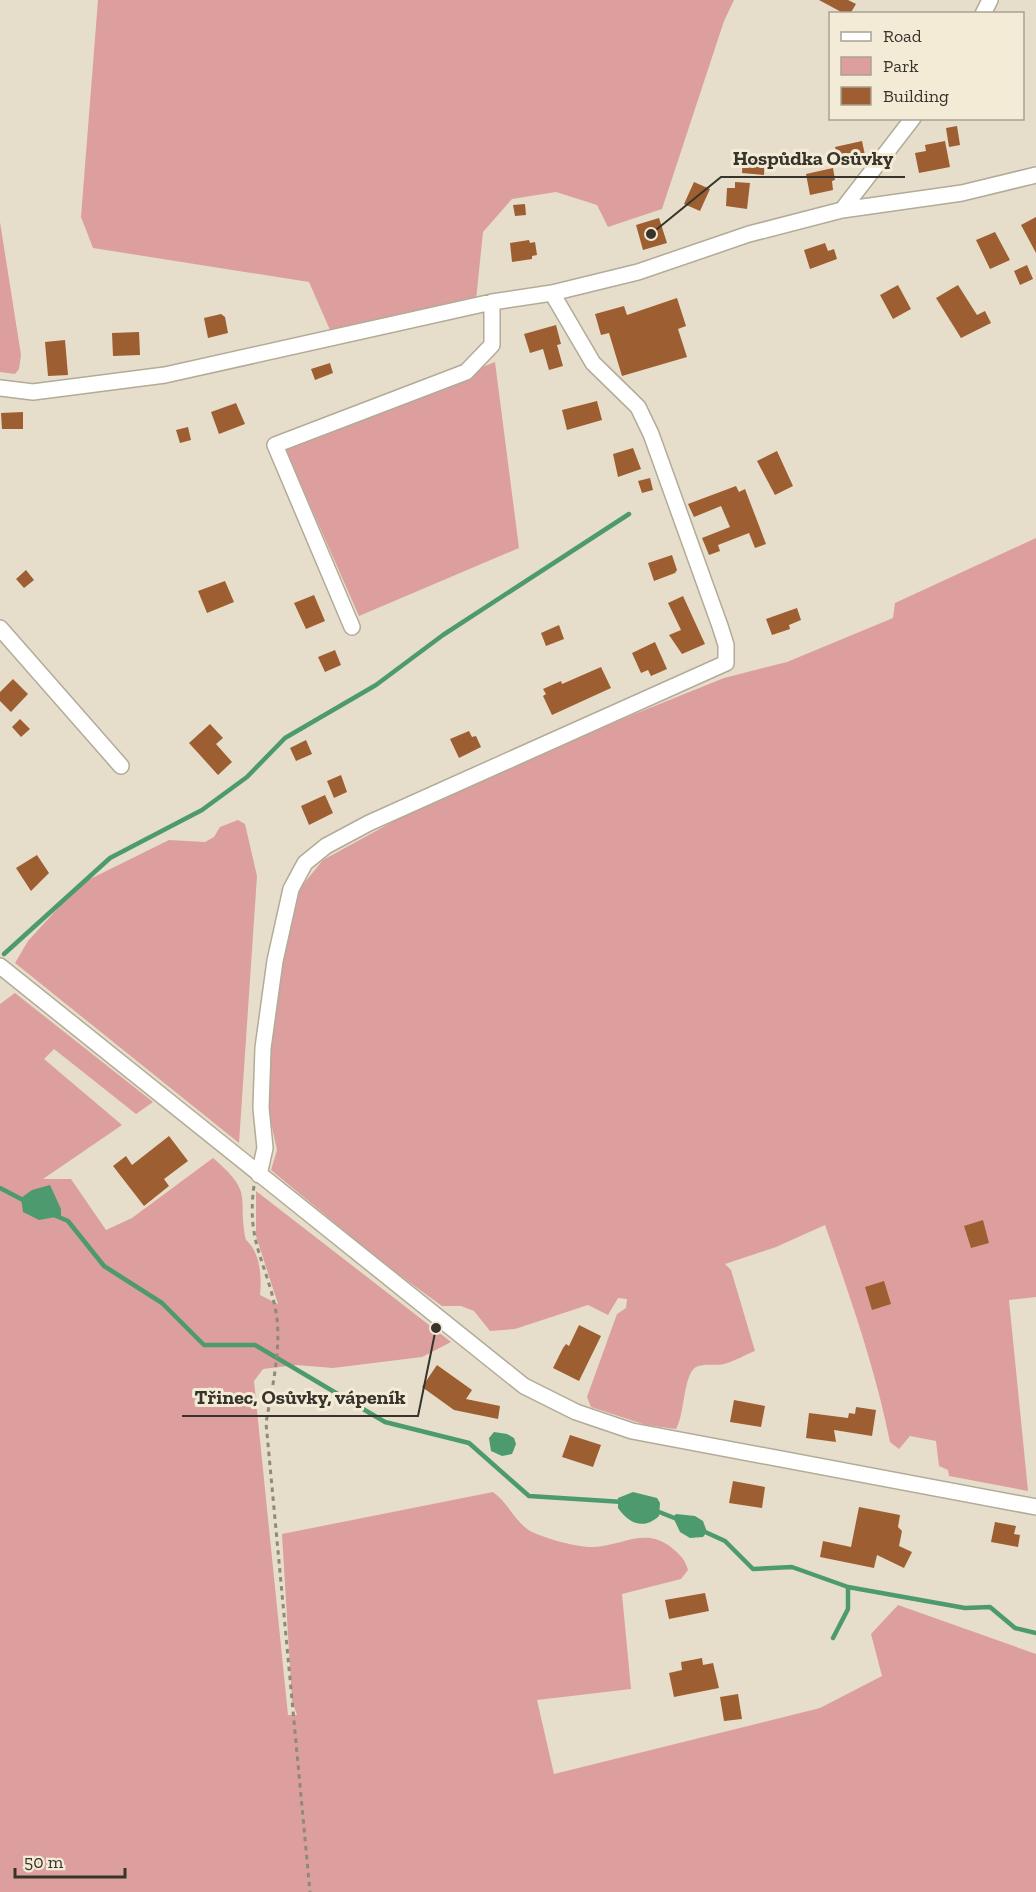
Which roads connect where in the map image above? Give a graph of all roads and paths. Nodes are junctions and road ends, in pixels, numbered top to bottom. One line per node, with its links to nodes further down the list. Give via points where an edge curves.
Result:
1 (911, 120): 3 (street)
2 (1036, 176): 3 (street)
3 (842, 210): 4 (street, via 749,234 638,272)
4 (552, 293): 5 (street); 11 (street, via 593,363 638,407 651,434 720,626 726,663 369,823 326,846 305,863 291,889 275,961 261,1069 265,1148)
5 (492, 302): 6 (street, via 165,375 33,392); 7 (street, via 492,345 466,372 275,445)
6 (0, 388)
7 (352, 627)
8 (0, 628): 9 (street)
9 (120, 766)
10 (0, 966): 11 (street)
11 (259, 1175): 12 (street, via 524,1386 576,1412 632,1431 682,1442); 13 (path, via 253,1198 254,1239 276,1313 277,1351 266,1423)
12 (1036, 1507)
13 (310, 1892)

